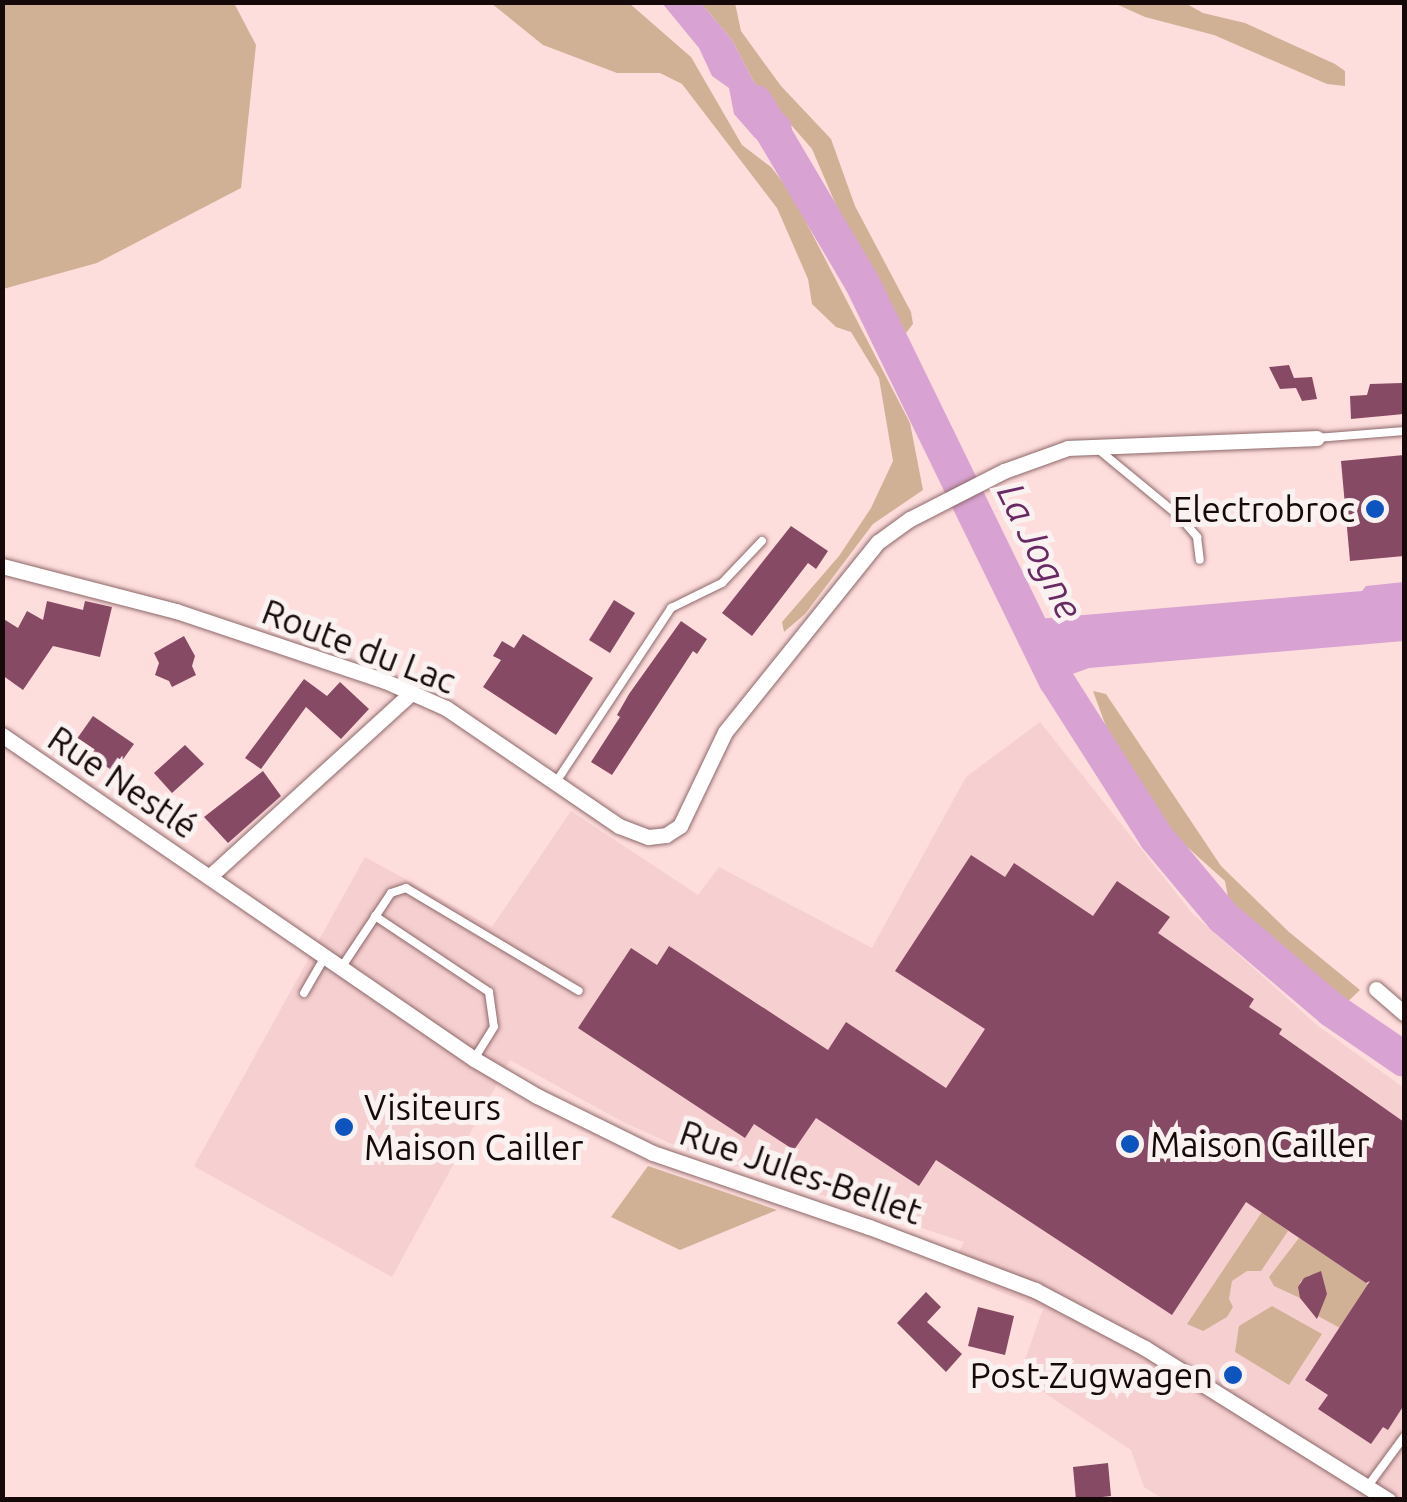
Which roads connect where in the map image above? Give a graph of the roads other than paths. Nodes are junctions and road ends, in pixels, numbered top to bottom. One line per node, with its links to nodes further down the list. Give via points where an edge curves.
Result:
1 (1404, 431): 2 (lane)
2 (1317, 438): 3 (street)
3 (1096, 447): 5 (lane, via 1178,516 1197,537); 9 (street, Route du Lac, via 1068,448 1004,471 878,542 725,732 688,816 666,835 631,832)
4 (762, 541): 9 (lane, via 722,582 671,608)
5 (1200, 560)
6 (2, 566): 7 (street, Route du Lac, via 176,611)
7 (412, 692): 9 (street, Route du Lac); 10 (street)
8 (2, 736): 10 (street, Rue Nestlé)
9 (556, 782)
10 (209, 877): 12 (street, Rue Jules-Bellet)
11 (375, 916): 13 (lane); 15 (lane, via 391,893 411,889); 18 (lane, via 489,992 494,1028)
12 (325, 958): 13 (street, Rue Jules-Bellet); 16 (lane)
13 (340, 968): 18 (street, Rue Jules-Bellet)
14 (1376, 989): 17 (street)
15 (579, 991)
16 (304, 994)
17 (1404, 1013)
18 (474, 1059): 20 (street, Rue Jules-Bellet, via 654,1153 1035,1290 1133,1341)
19 (1404, 1437): 20 (lane)
20 (1368, 1486): 21 (street, Rue Jules-Bellet)
21 (1388, 1500)

